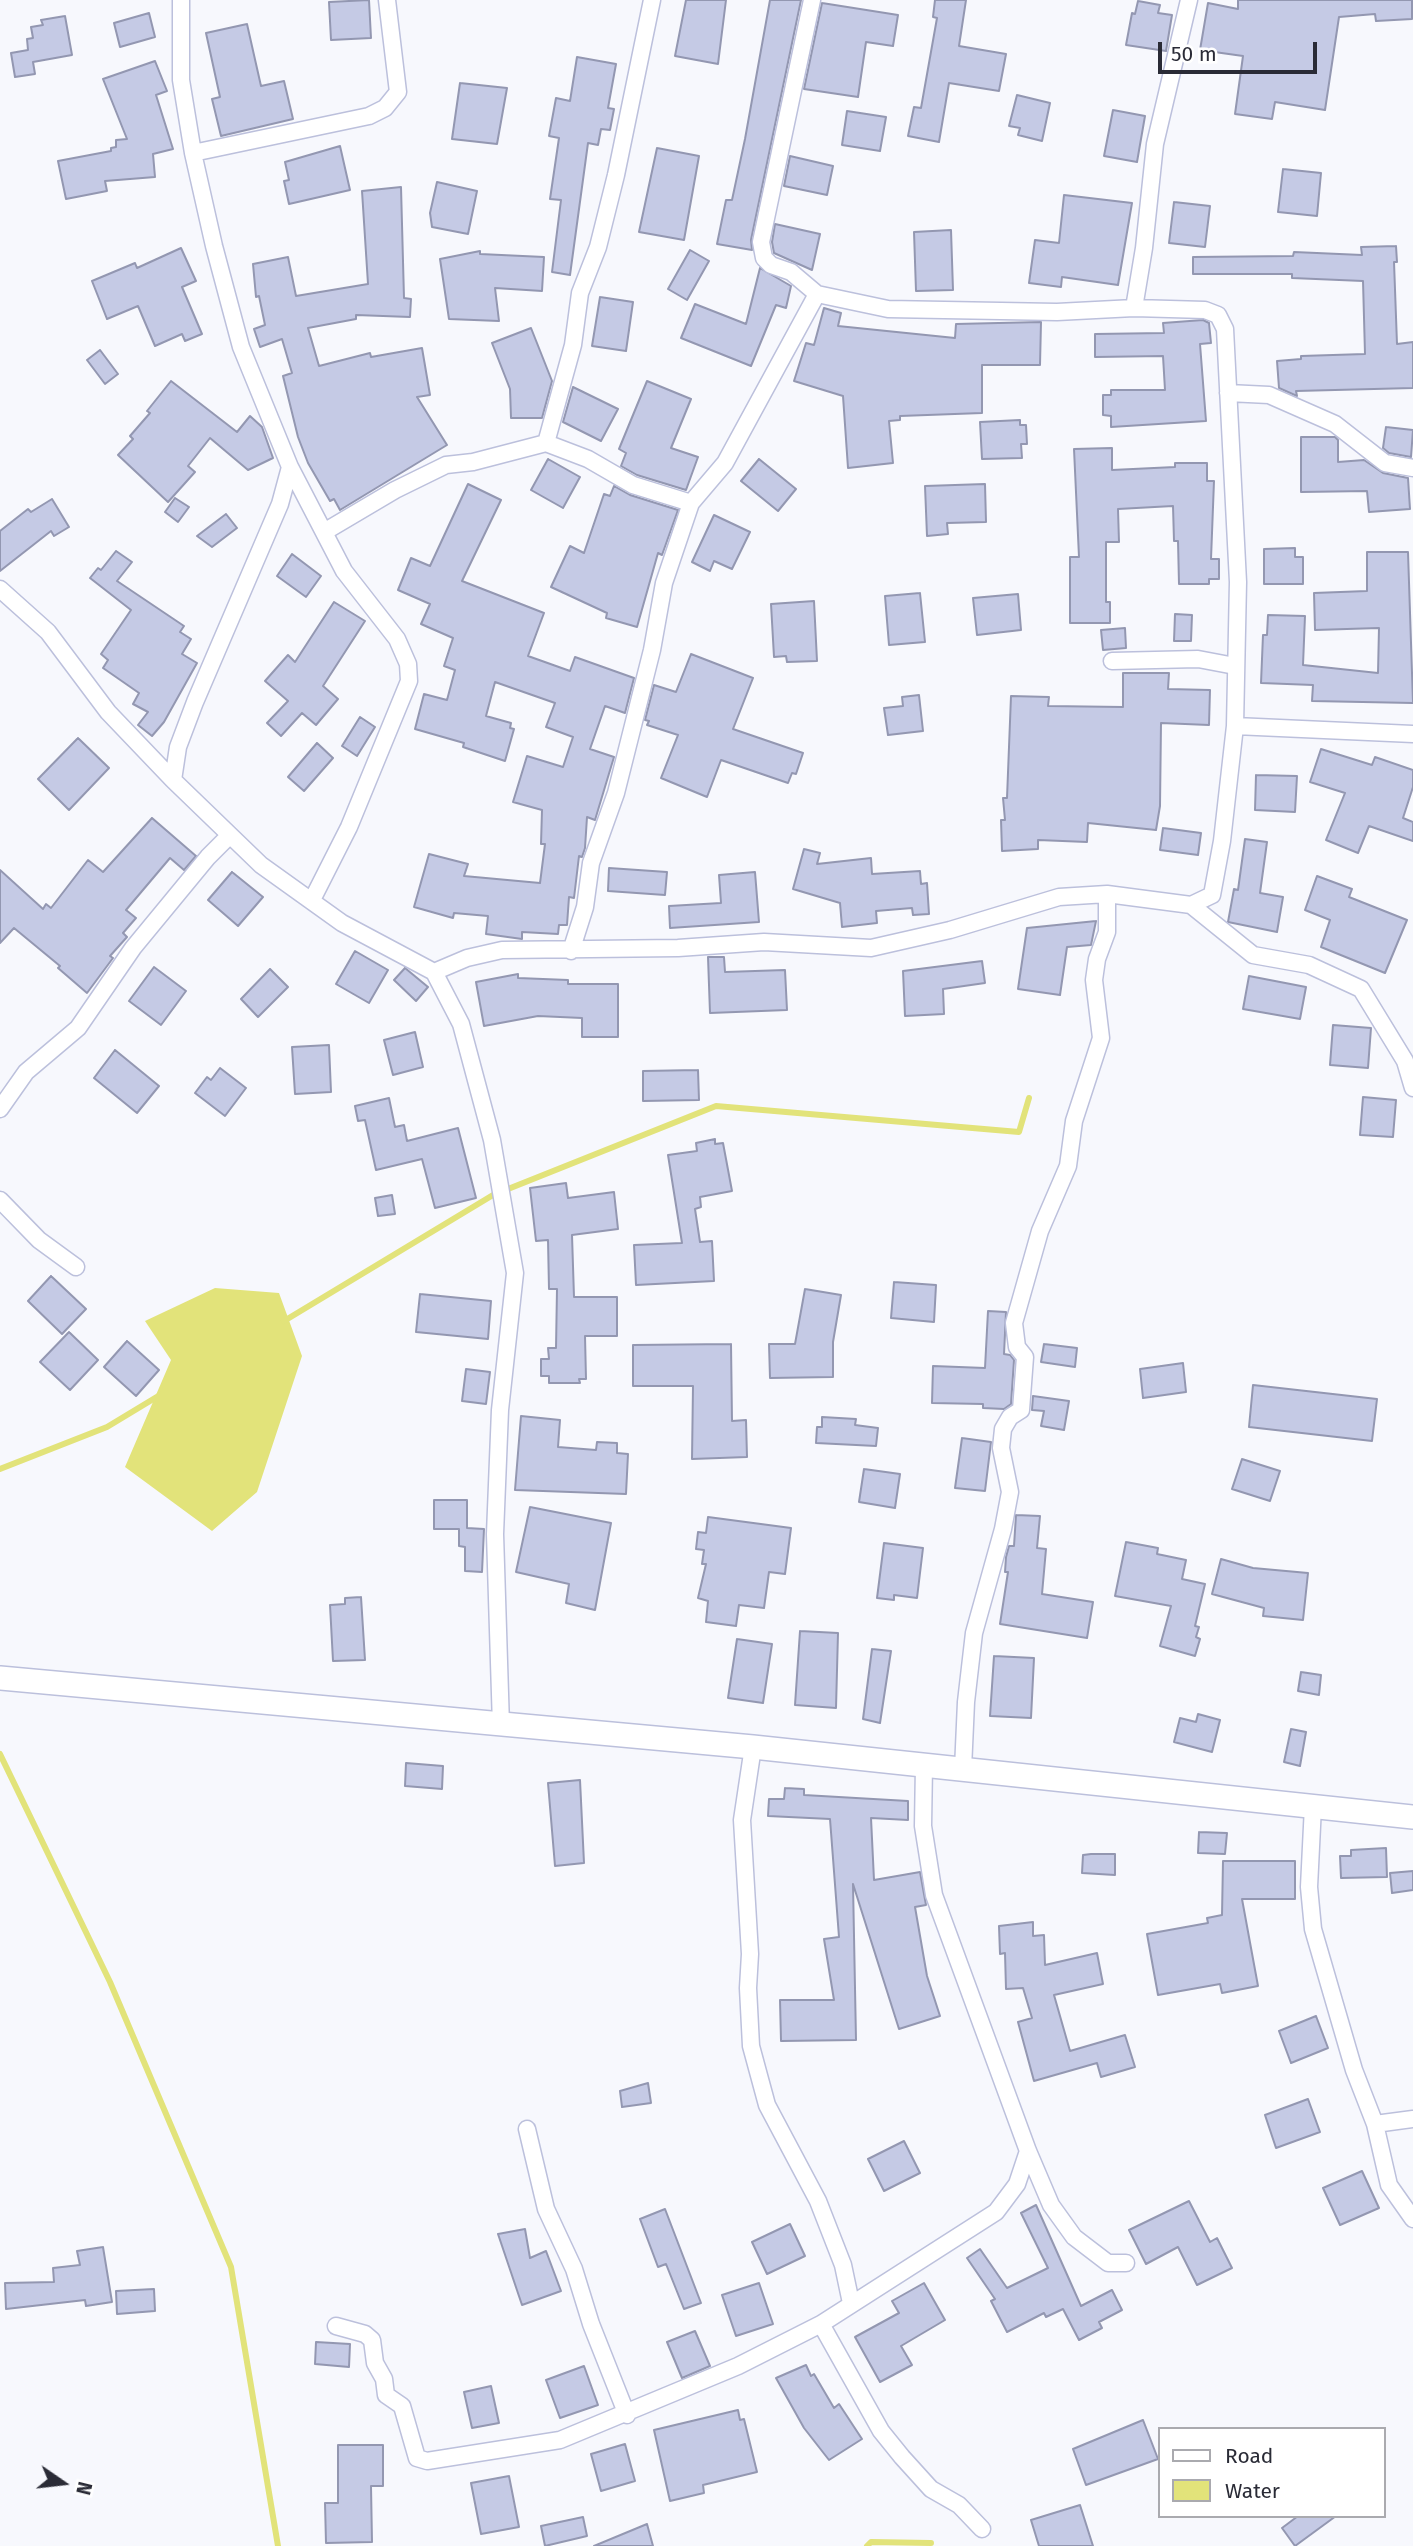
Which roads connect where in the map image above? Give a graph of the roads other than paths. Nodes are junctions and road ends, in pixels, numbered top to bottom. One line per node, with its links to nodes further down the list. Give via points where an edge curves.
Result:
1 (181, 0): 6 (street, via 181,80)
2 (387, 0): 6 (street, via 398,92 385,108 358,119)
3 (652, 0): 10 (street, via 616,175 598,247 580,293 573,345)
4 (812, 0): 7 (street, via 761,242 764,258 771,265 791,272)
5 (1189, 0): 8 (street, via 1155,144)
6 (193, 153): 11 (street, via 241,347)
7 (817, 294): 8 (street, via 888,309 1057,312); 13 (street, via 725,463)
8 (1134, 308): 9 (street, via 1205,310 1218,315 1225,329)
9 (1228, 393): 12 (street, via 1269,395 1335,424 1385,463); 17 (street, via 1238,582)
10 (546, 443): 13 (street, via 589,459 633,485); 14 (street, via 446,465)
11 (290, 467): 14 (street); 20 (street, via 280,504 190,713)
12 (1413, 468)
13 (691, 503): 25 (street, via 664,583 616,793 591,863 585,907)
14 (324, 532): 23 (street, via 344,571 397,639 408,664 409,681 349,827)
15 (0, 589): 20 (street, via 48,632 107,712)
16 (1112, 661): 17 (street, via 1198,659)
17 (1235, 666): 18 (street)
18 (1235, 726): 19 (street); 24 (street, via 1212,895)
19 (1413, 734)
20 (173, 779): 21 (street)
21 (229, 836): 23 (street, via 261,866); 28 (street, via 133,948 78,1028 26,1072)
22 (1107, 894): 24 (street); 25 (street, via 1059,897 950,930 871,947 764,942); 35 (street, via 1107,932 1094,980 1101,1038 1074,1121 1068,1166 1036,1243 1014,1323 1017,1347 1025,1357 1020,1410 1003,1429 1001,1448 1010,1492 974,1633)
23 (312, 900): 26 (street, via 342,923)
24 (1191, 905): 27 (street, via 1253,956 1309,965 1361,989 1405,1061)
25 (571, 951): 26 (street, via 502,950)
26 (434, 972): 32 (street, via 461,1024 492,1140 514,1273 500,1410 495,1534)
27 (1413, 1088)
28 (0, 1109)
29 (0, 1200): 30 (street, via 39,1240)
30 (75, 1267)
31 (0, 1678): 32 (main road)
32 (501, 1726): 33 (main road)
33 (753, 1747): 34 (main road); 44 (street, via 742,1820 751,2046 767,2105 818,2201 844,2265)
34 (924, 1765): 35 (main road); 41 (street, via 923,1826 934,1895)
35 (963, 1769): 36 (main road)
36 (1313, 1806): 37 (main road); 39 (street, via 1309,1887 1313,1928 1354,2070)
37 (1413, 1817)
38 (1413, 2119): 39 (street)
39 (1375, 2124): 42 (street, via 1389,2185)
40 (527, 2129): 47 (street, via 546,2209 574,2269)
41 (1028, 2151): 43 (street, via 1051,2205 1074,2237 1108,2263); 44 (street, via 1017,2184 996,2212)
42 (1413, 2219)
43 (1126, 2263)
44 (850, 2303): 45 (street)
45 (821, 2325): 47 (street); 48 (street, via 881,2431 932,2489 960,2505)
46 (336, 2326): 47 (street, via 372,2340 374,2363 384,2379 386,2395 402,2406 417,2458 426,2462 561,2440)
47 (627, 2415)
48 (982, 2529)

